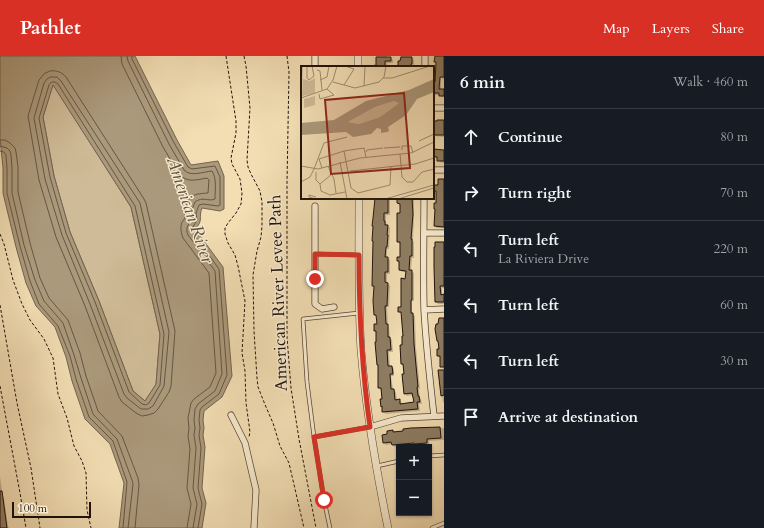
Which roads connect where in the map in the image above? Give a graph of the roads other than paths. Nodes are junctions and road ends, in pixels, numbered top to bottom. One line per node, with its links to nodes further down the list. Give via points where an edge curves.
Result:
1 (359, 199): 7 (street)
2 (424, 199): 4 (street)
3 (315, 206): 6 (street)
4 (424, 233): 5 (street); 10 (street)
5 (444, 233)
6 (315, 254): 7 (lane); 8 (street, via 315,304 322,309)
7 (359, 255): 11 (street)
8 (334, 307)
9 (444, 309): 10 (street)
10 (424, 310): 13 (street)
11 (360, 313): 15 (street, via 361,349); 16 (lane, via 303,319)
12 (231, 415): 22 (street, via 245,443 256,490)
13 (434, 416): 14 (street); 15 (street, via 401,418)
14 (444, 416)
15 (370, 427): 16 (lane); 20 (street)
16 (314, 437): 23 (lane)
17 (444, 455): 18 (lane)
18 (432, 456)
19 (396, 462): 20 (lane)
20 (376, 466): 24 (street)
21 (443, 525): 25 (lane)
22 (254, 528)
23 (330, 528)
24 (388, 528)
25 (432, 528)

